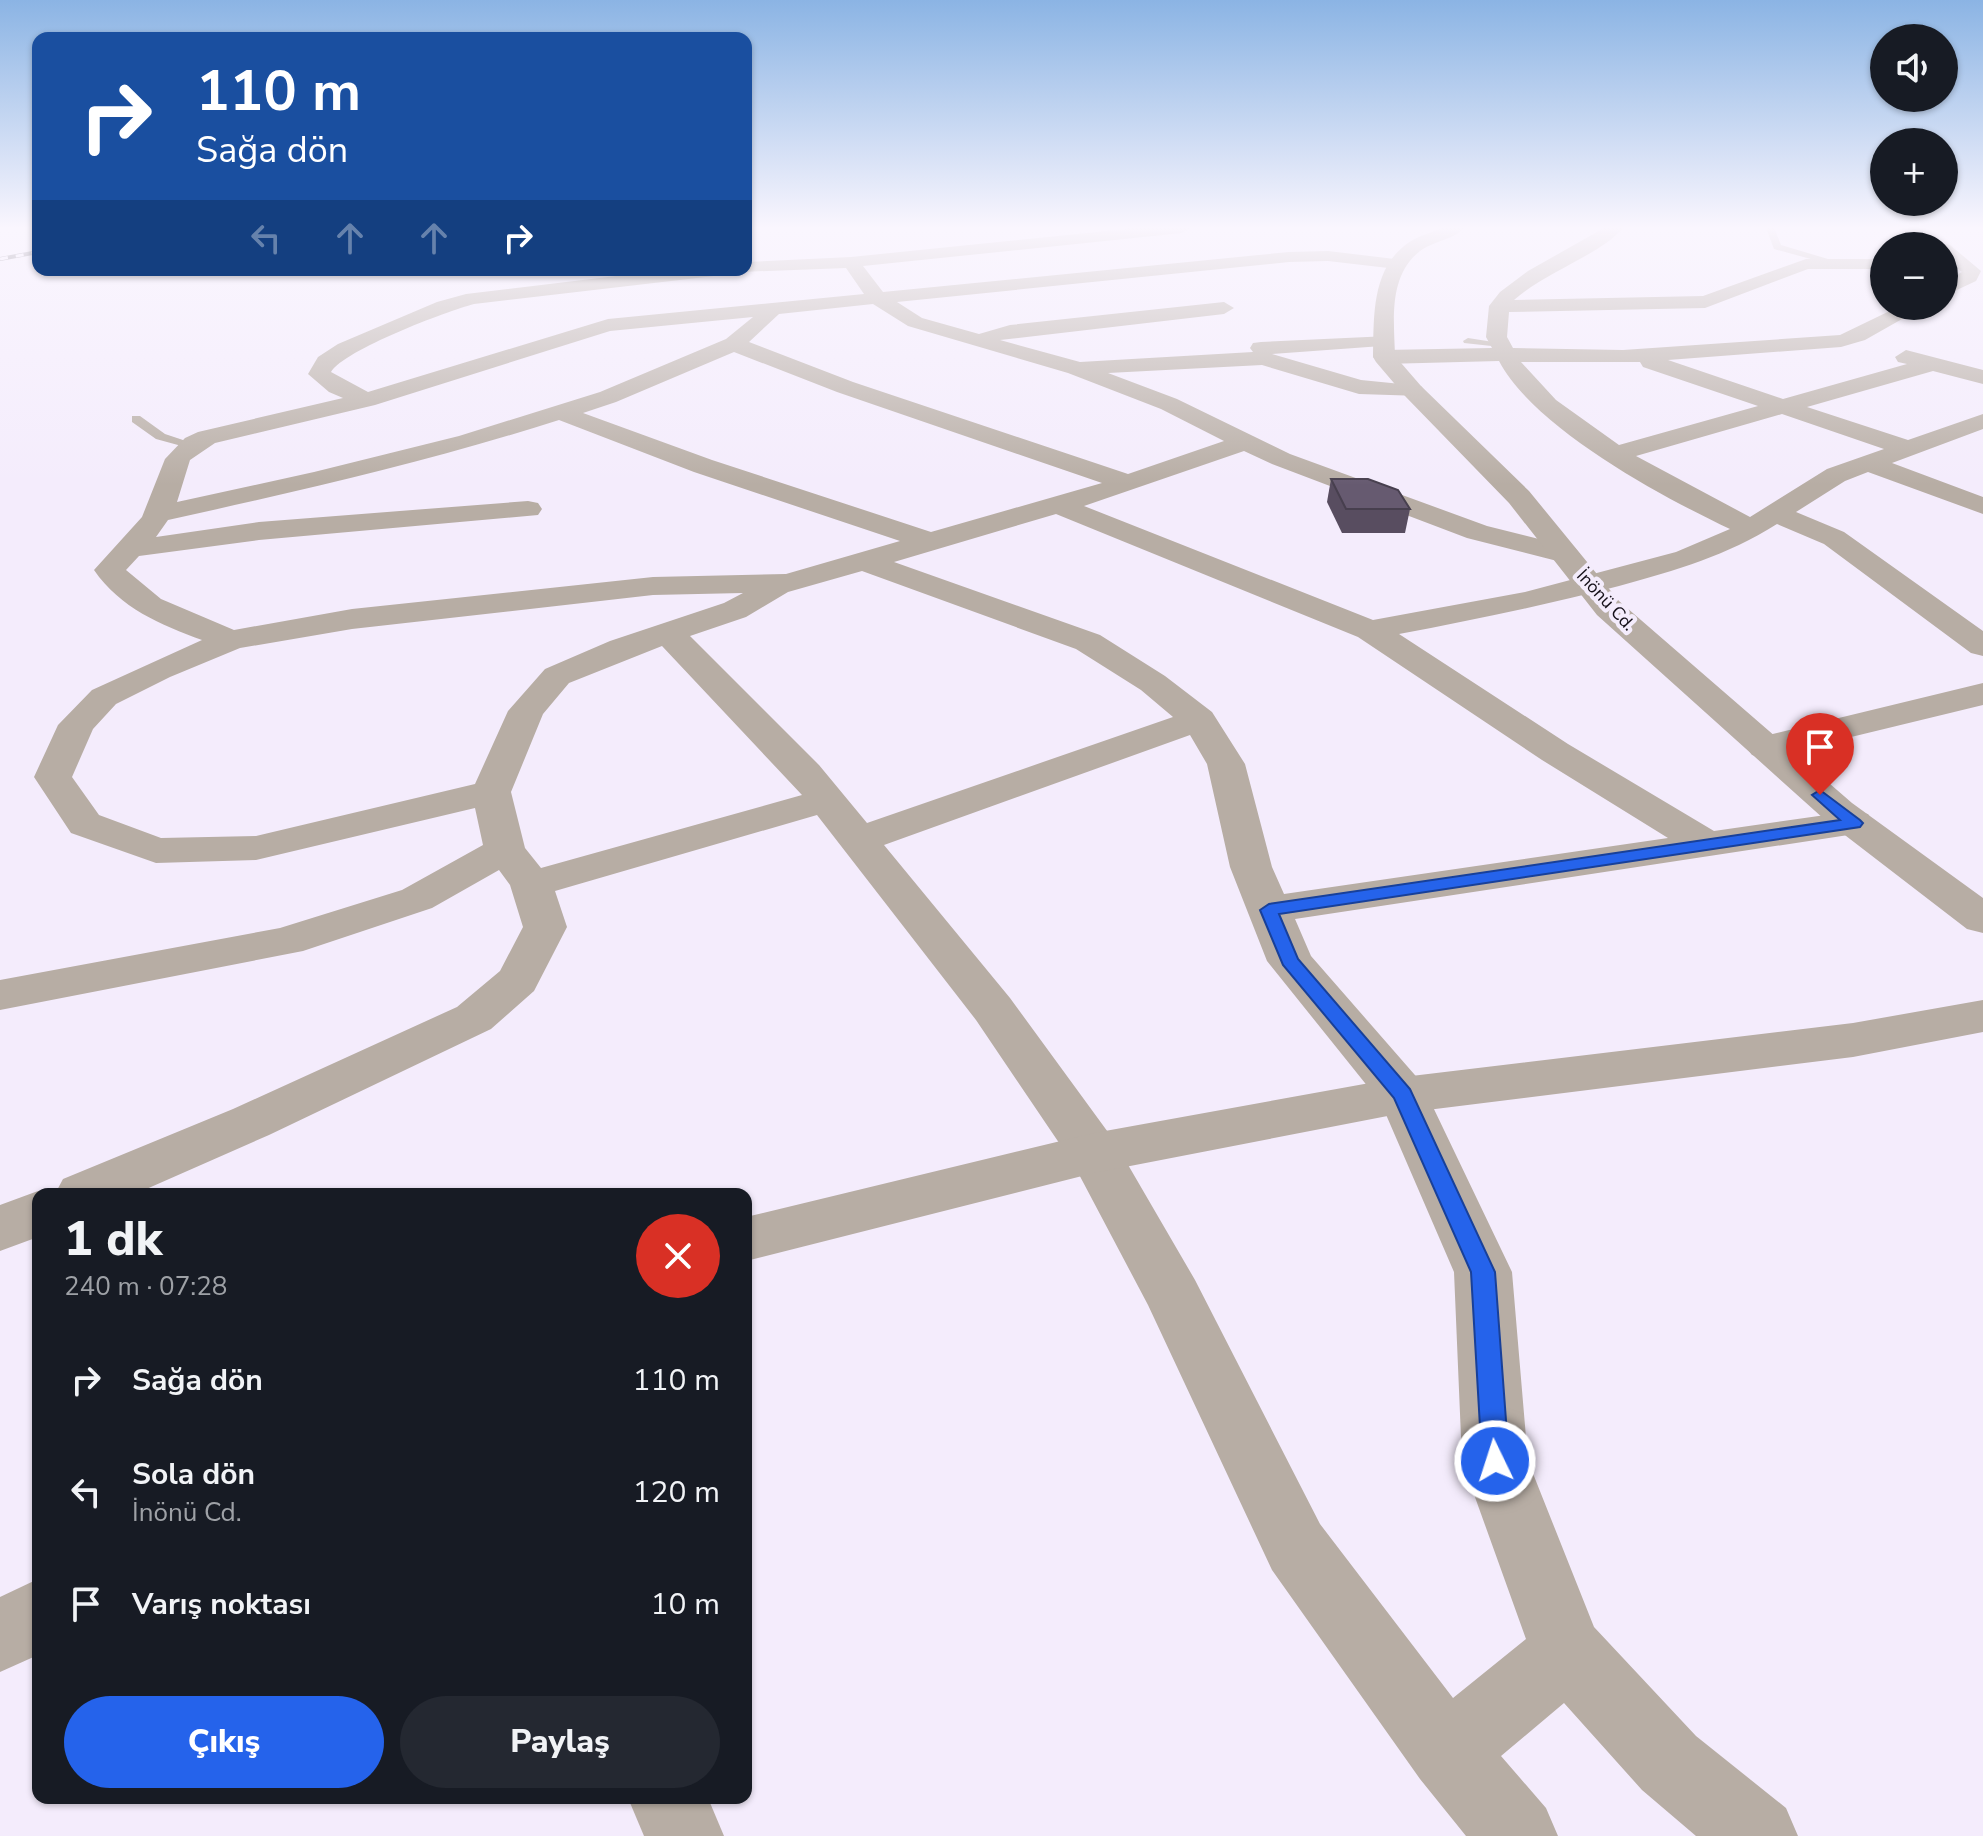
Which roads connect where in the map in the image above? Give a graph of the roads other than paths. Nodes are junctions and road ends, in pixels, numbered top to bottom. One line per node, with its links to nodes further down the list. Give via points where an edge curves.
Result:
1 (426, 314): 25 (street, via 326,362 319,374)
2 (732, 314): 25 (street, via 585,330)
3 (768, 314): 12 (street)
4 (902, 314): 11 (street)
5 (1384, 314): 14 (street)
6 (1493, 314): 15 (street)
7 (1498, 314): 16 (street)
8 (1223, 315): 11 (street, via 1010,331); 17 (street)
9 (1893, 320): 13 (street)
10 (1780, 327): 13 (street)
11 (975, 339): 21 (street)
12 (734, 344): 27 (street); 35 (street)
13 (1856, 344): 18 (street); 19 (street); 20 (street)
14 (1383, 348): 15 (street); 17 (street); 24 (street, İnönü Cd.)
15 (1463, 348): 16 (street)
16 (1503, 350): 18 (street); 22 (street)
17 (1220, 354): 21 (street); 24 (street, via 1263,358 1359,387)
18 (1629, 357): 22 (street); 26 (street)
19 (1932, 364): 23 (street); 26 (street)
20 (1983, 366)
21 (1076, 368): 30 (street, via 1169,404)
22 (1520, 376): 33 (street, via 1552,409)
23 (1983, 377)
24 (1413, 391): 43 (street, İnönü Cd., via 1519,497)
25 (367, 400): 31 (street)
26 (1780, 407): 32 (street); 33 (street)
27 (559, 412): 39 (street, via 422,453); 41 (street)
28 (136, 419): 31 (lane, via 151,434)
29 (1979, 425): 32 (street)
30 (1245, 442): 35 (street); 43 (street, via 1477,532)
31 (189, 444): 39 (street, via 170,474)
32 (1907, 448): 34 (street)
33 (1614, 454): 40 (street, via 1688,499)
34 (1868, 463): 37 (street); 40 (street, via 1836,475)
35 (1129, 483): 36 (street)
36 (1057, 505): 41 (street); 47 (street)
37 (1983, 506)
38 (528, 509): 42 (street, via 259,531)
39 (159, 514): 42 (street)
40 (1764, 521): 46 (street, via 1687,558); 50 (street, via 1834,538)
41 (931, 542): 44 (street)
42 (128, 548): 49 (street, via 109,570 125,590 162,614)
43 (1565, 554): 46 (street, İnönü Cd.)
44 (863, 561): 45 (street); 52 (street, via 1088,642)
45 (788, 583): 48 (street, via 735,610); 49 (street, via 653,586 352,619)
46 (1589, 584): 47 (street); 53 (street, İnönü Cd., via 1608,608)
47 (1370, 630): 58 (street)
48 (668, 633): 54 (street, via 557,676 526,711); 55 (street)
49 (232, 640): 54 (street, via 104,697 76,725 53,777 85,824 156,851 256,848)
50 (1983, 646)
51 (1981, 696): 53 (street)
52 (1199, 720): 57 (street); 60 (street, via 1226,764 1251,867)
53 (1765, 747): 56 (street, İnönü Cd.)
54 (491, 792): 59 (street)
55 (826, 800): 57 (street); 59 (street)
56 (1854, 823): 58 (street); 61 (street, İnönü Cd.)
57 (858, 840): 65 (street, via 993,1009)
58 (1708, 845): 60 (street)
59 (518, 867): 62 (street, via 287,941); 66 (street, via 545,927 518,980 474,1018)
60 (1269, 910): 64 (street, via 1290,961)
61 (1983, 919)
62 (0, 995)
63 (1983, 1016): 64 (street, via 1853,1040)
64 (1403, 1095): 65 (street); 72 (street, via 1483,1272 1495,1461)
65 (1094, 1153): 69 (street); 73 (street, via 1174,1297 1296,1547)
66 (96, 1188)
67 (32, 1216): 68 (street)
68 (0, 1229)
69 (752, 1238)
70 (32, 1618): 71 (street)
71 (0, 1636)
72 (1567, 1652): 73 (street); 77 (street, via 1669,1763)
73 (1447, 1752): 76 (street)
74 (670, 1804): 75 (street)
75 (684, 1836)
76 (1518, 1836)
77 (1758, 1836)

